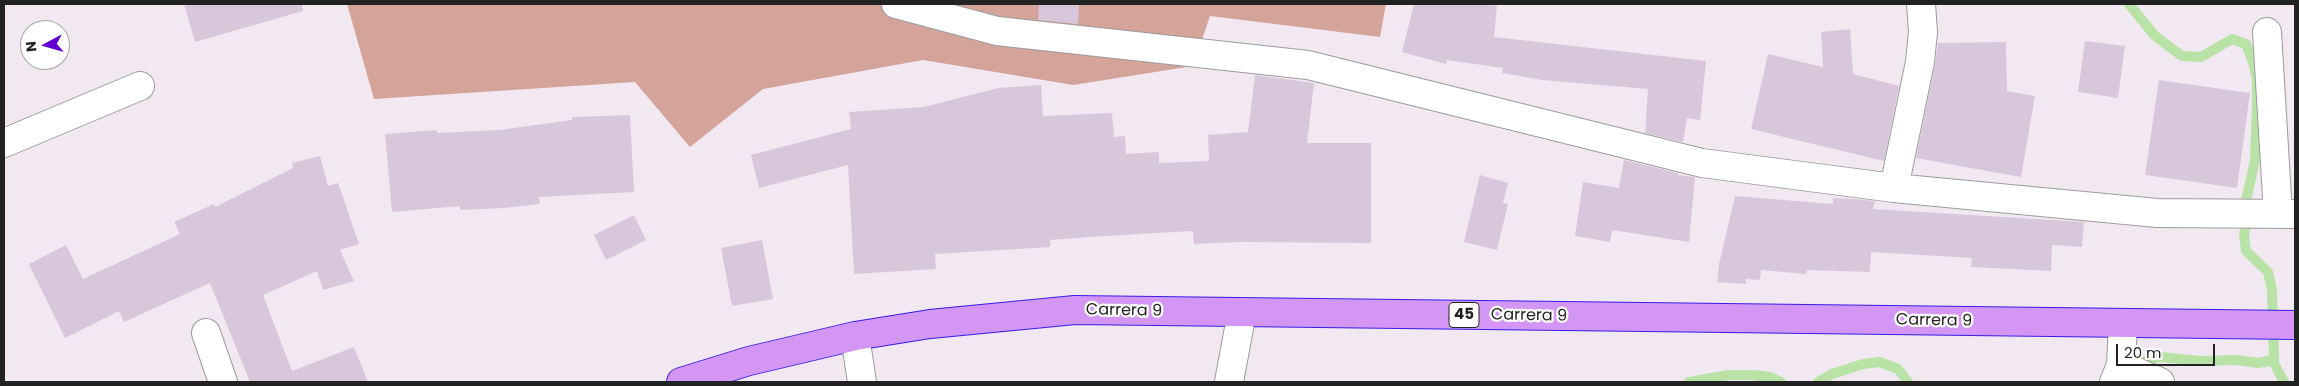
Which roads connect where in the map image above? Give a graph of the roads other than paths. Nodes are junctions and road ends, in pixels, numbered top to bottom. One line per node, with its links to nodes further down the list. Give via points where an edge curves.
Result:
1 (896, 4): 6 (street, via 997,31 1308,65 1702,162)
2 (1921, 4): 6 (street, via 1920,62)
3 (2267, 32): 7 (street)
4 (140, 86): 5 (street)
5 (4, 143)
6 (1894, 188): 7 (street, via 2157,213)
7 (2286, 214)
8 (1242, 312): 9 (highway, Carrera 9 / 45); 12 (highway, Carrera 9 / 45, via 1075,310 930,324); 17 (street)
9 (2123, 323): 10 (highway, Carrera 9 / 45); 13 (street)
10 (2291, 325)
11 (206, 332): 14 (street)
12 (855, 336): 15 (highway, Carrera 9 / 45, via 749,361); 16 (street)
13 (2118, 373): 18 (street)
14 (222, 382)
15 (681, 382)
16 (862, 382)
17 (1229, 382)
18 (2160, 382)

